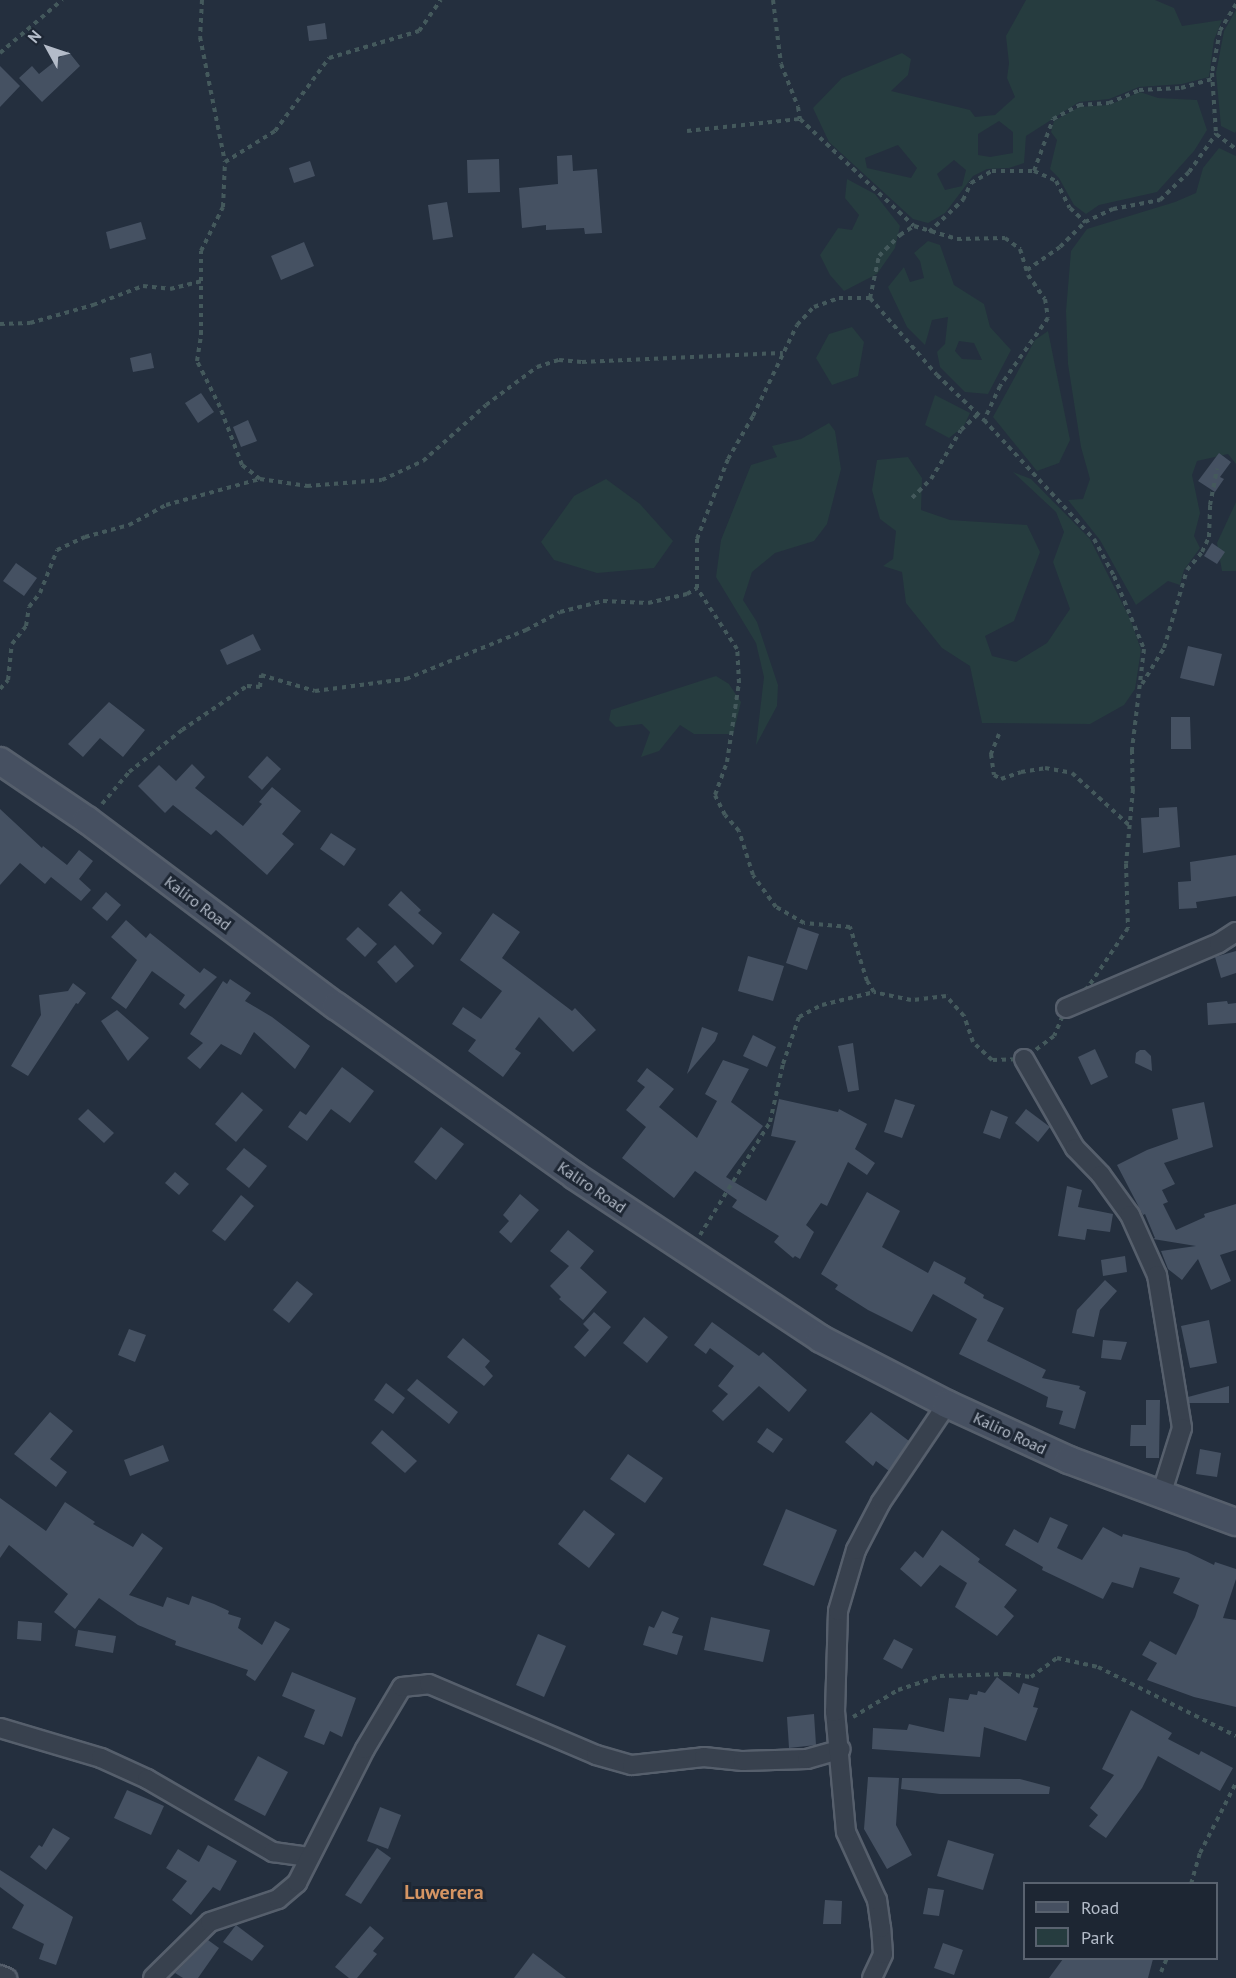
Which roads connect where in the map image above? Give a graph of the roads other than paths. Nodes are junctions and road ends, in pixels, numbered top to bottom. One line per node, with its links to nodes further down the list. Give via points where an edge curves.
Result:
1 (0, 760): 5 (main road, Kaliro Road, via 575,1176 821,1339)
2 (1236, 932): 3 (street, via 1220,943)
3 (1066, 1008)
4 (1024, 1059): 6 (street, via 1075,1148 1130,1215 1157,1275 1182,1428)
5 (947, 1404): 6 (main road, Kaliro Road, via 1069,1460); 9 (street, via 881,1502 856,1550 838,1611 835,1712)
6 (1161, 1495): 7 (main road, Kaliro Road)
7 (1236, 1522)
8 (0, 1728): 10 (street, via 101,1758 147,1779 273,1852)
9 (841, 1749): 10 (street, via 807,1759 743,1761 704,1757 632,1765 560,1741 429,1684 402,1687 364,1749); 14 (street, via 846,1832 877,1900 883,1954)
10 (309, 1857): 13 (street, via 297,1883 278,1899 210,1922)
11 (0, 1975): 12 (street)
12 (7, 1978)
13 (153, 1978)
14 (872, 1978)

